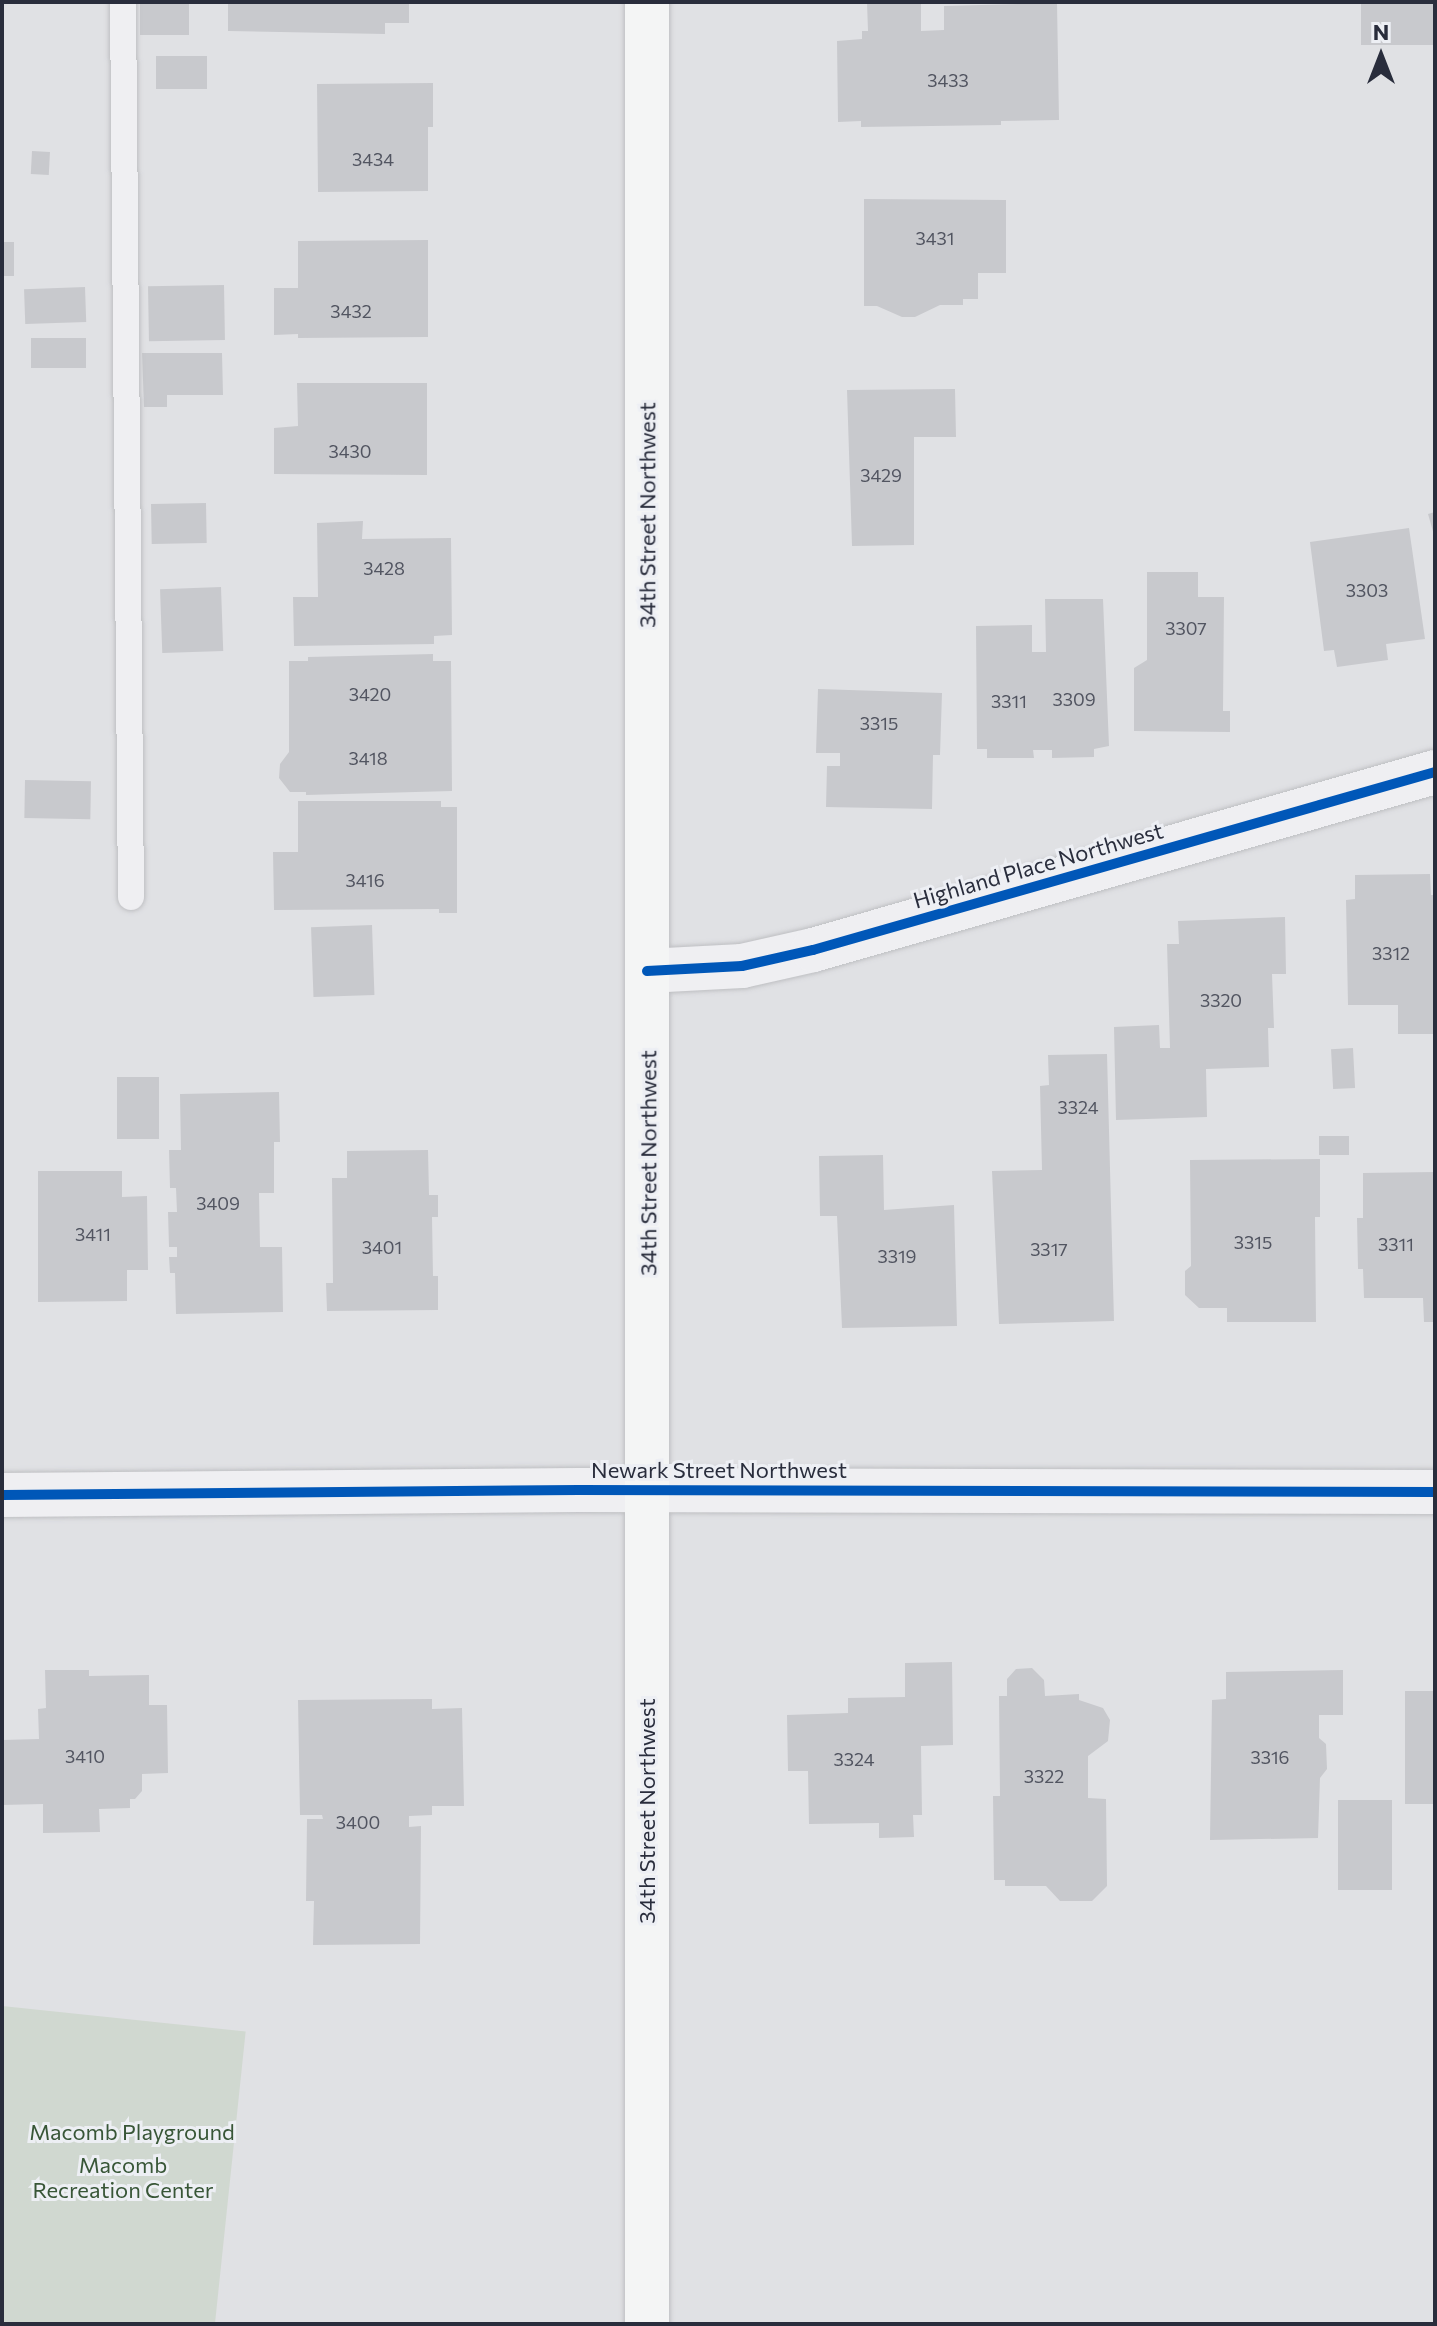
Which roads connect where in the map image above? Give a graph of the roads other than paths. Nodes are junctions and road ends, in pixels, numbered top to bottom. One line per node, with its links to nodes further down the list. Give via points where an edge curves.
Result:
1 (123, 2): 4 (lane)
2 (647, 2): 5 (main road, 34th Street Northwest)
3 (1435, 772): 5 (street, Highland Place Northwest, via 813,950 742,966)
4 (131, 897)
5 (647, 971): 6 (main road, 34th Street Northwest)
6 (648, 1490): 7 (street, Newark Street Northwest); 8 (street, Newark Street Northwest); 9 (main road, 34th Street Northwest)
7 (1435, 1492)
8 (2, 1495)
9 (647, 2324)

